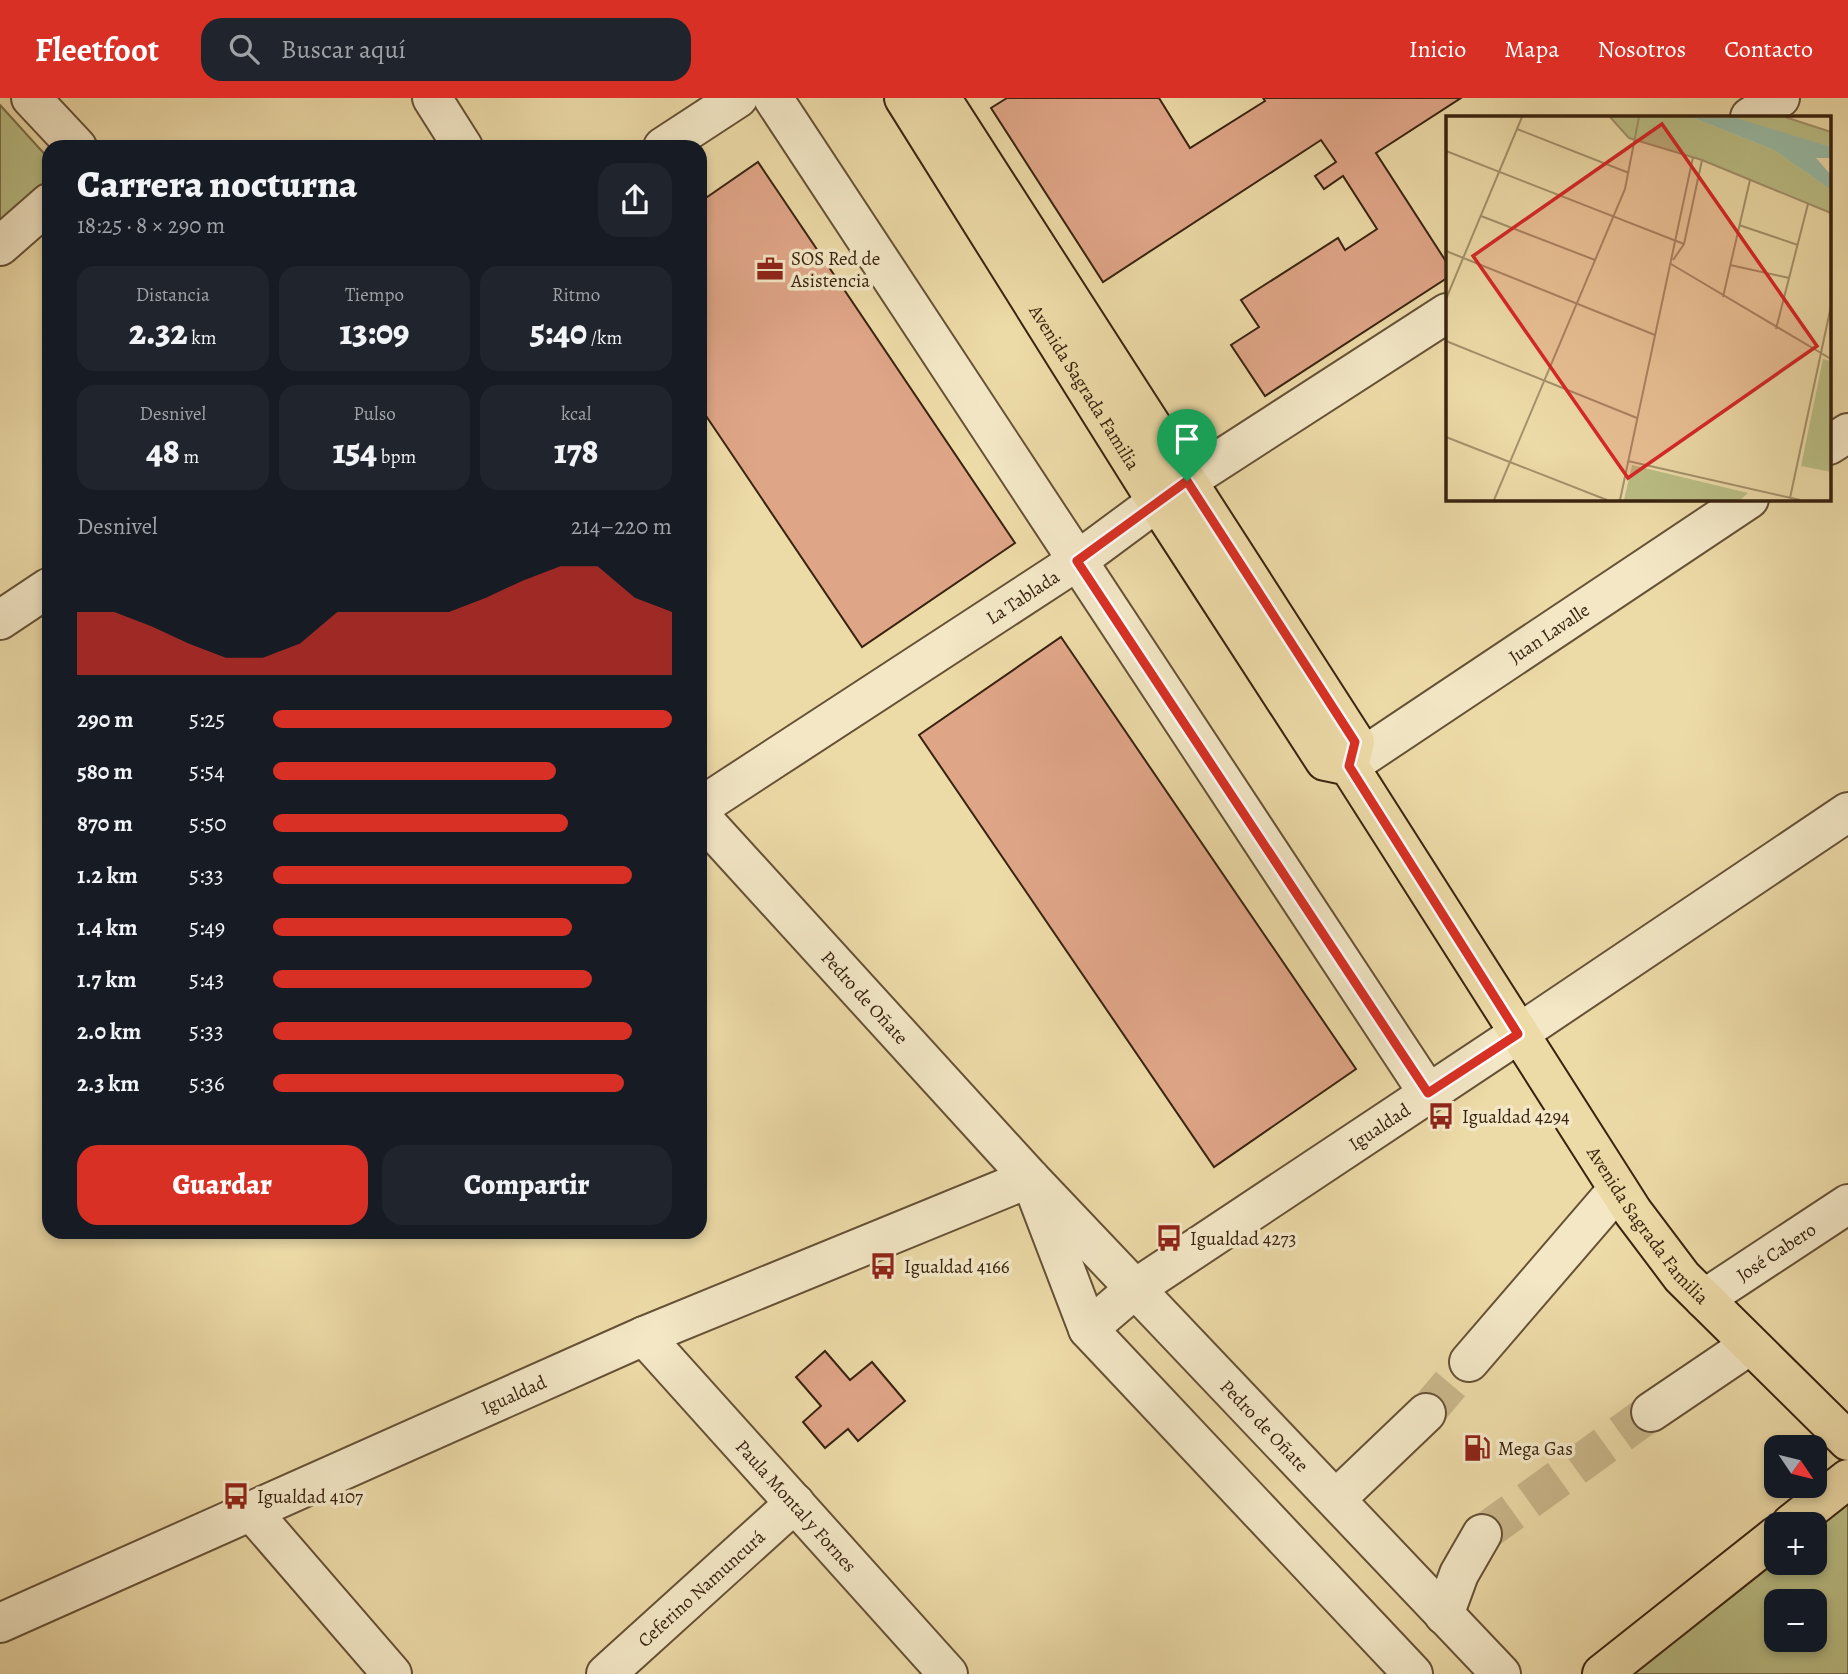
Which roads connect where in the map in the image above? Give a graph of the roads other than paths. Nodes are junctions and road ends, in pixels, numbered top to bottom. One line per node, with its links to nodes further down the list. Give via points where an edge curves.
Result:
1 (31, 98): 9 (street)
2 (432, 98): 10 (street)
3 (738, 98): 11 (street)
4 (773, 98): 19 (street)
5 (904, 98): 17 (main road, Avenida Sagrada Familia)
6 (941, 98): 17 (main road, Avenida Sagrada Familia)
7 (1780, 98): 8 (street)
8 (1752, 116)
9 (70, 140)
10 (459, 140)
11 (674, 140)
12 (42, 208): 13 (street)
13 (0, 246)
14 (1446, 314): 17 (street, La Tablada)
15 (1848, 433): 16 (street)
16 (1830, 444)
17 (1172, 492): 19 (street, La Tablada); 22 (main road, Avenida Sagrada Familia, via 1325,761)
18 (1748, 500): 22 (street, Juan Lavalle)
19 (1077, 561): 23 (street, La Tablada); 27 (street)
20 (42, 591): 21 (street)
21 (0, 620)
22 (1349, 766): 26 (main road, Avenida Sagrada Familia)
23 (707, 802)
24 (1848, 812): 26 (street, Igualdad)
25 (707, 824): 28 (street, Pedro de Oñate)
26 (1518, 1034): 27 (street, Igualdad); 29 (main road, Avenida Sagrada Familia)
27 (1428, 1093): 31 (street, Igualdad)
28 (1030, 1178): 31 (street, Pedro de Oñate); 33 (street, Pedro de Oñate); 34 (street, Igualdad)
29 (1618, 1189): 32 (main road, Avenida Sagrada Familia, via 1660,1251); 36 (street)
30 (1848, 1204): 32 (street, José Cabero)
31 (1136, 1288): 33 (street, Igualdad); 41 (street, Pedro de Oñate)
32 (1704, 1299): 35 (main road, Avenida Sagrada Familia)
33 (1088, 1329): 52 (street, Pedro de Oñate)
34 (644, 1336): 42 (street, Paula Montal y Fornes); 43 (street, Igualdad)
35 (1750, 1345): 37 (street); 39 (main road, Avenida Sagrada Familia)
36 (1469, 1362)
37 (1651, 1412)
38 (1426, 1413): 41 (street)
39 (1848, 1441)
40 (1848, 1479): 44 (main road)
41 (1336, 1499): 47 (street, Pedro de Oñate)
42 (795, 1503): 50 (street, Ceferino Namuncurá); 51 (street, Paula Montal y Fornes)
43 (252, 1512): 48 (street, Igualdad); 49 (street)
44 (1806, 1512)
45 (1482, 1534): 47 (street, via 1459,1574)
46 (1764, 1546): 54 (main road)
47 (1444, 1615): 53 (street, Pedro de Oñate)
48 (0, 1623)
49 (392, 1674)
50 (607, 1674)
51 (948, 1674)
52 (1413, 1674)
53 (1501, 1674)
54 (1602, 1674)

